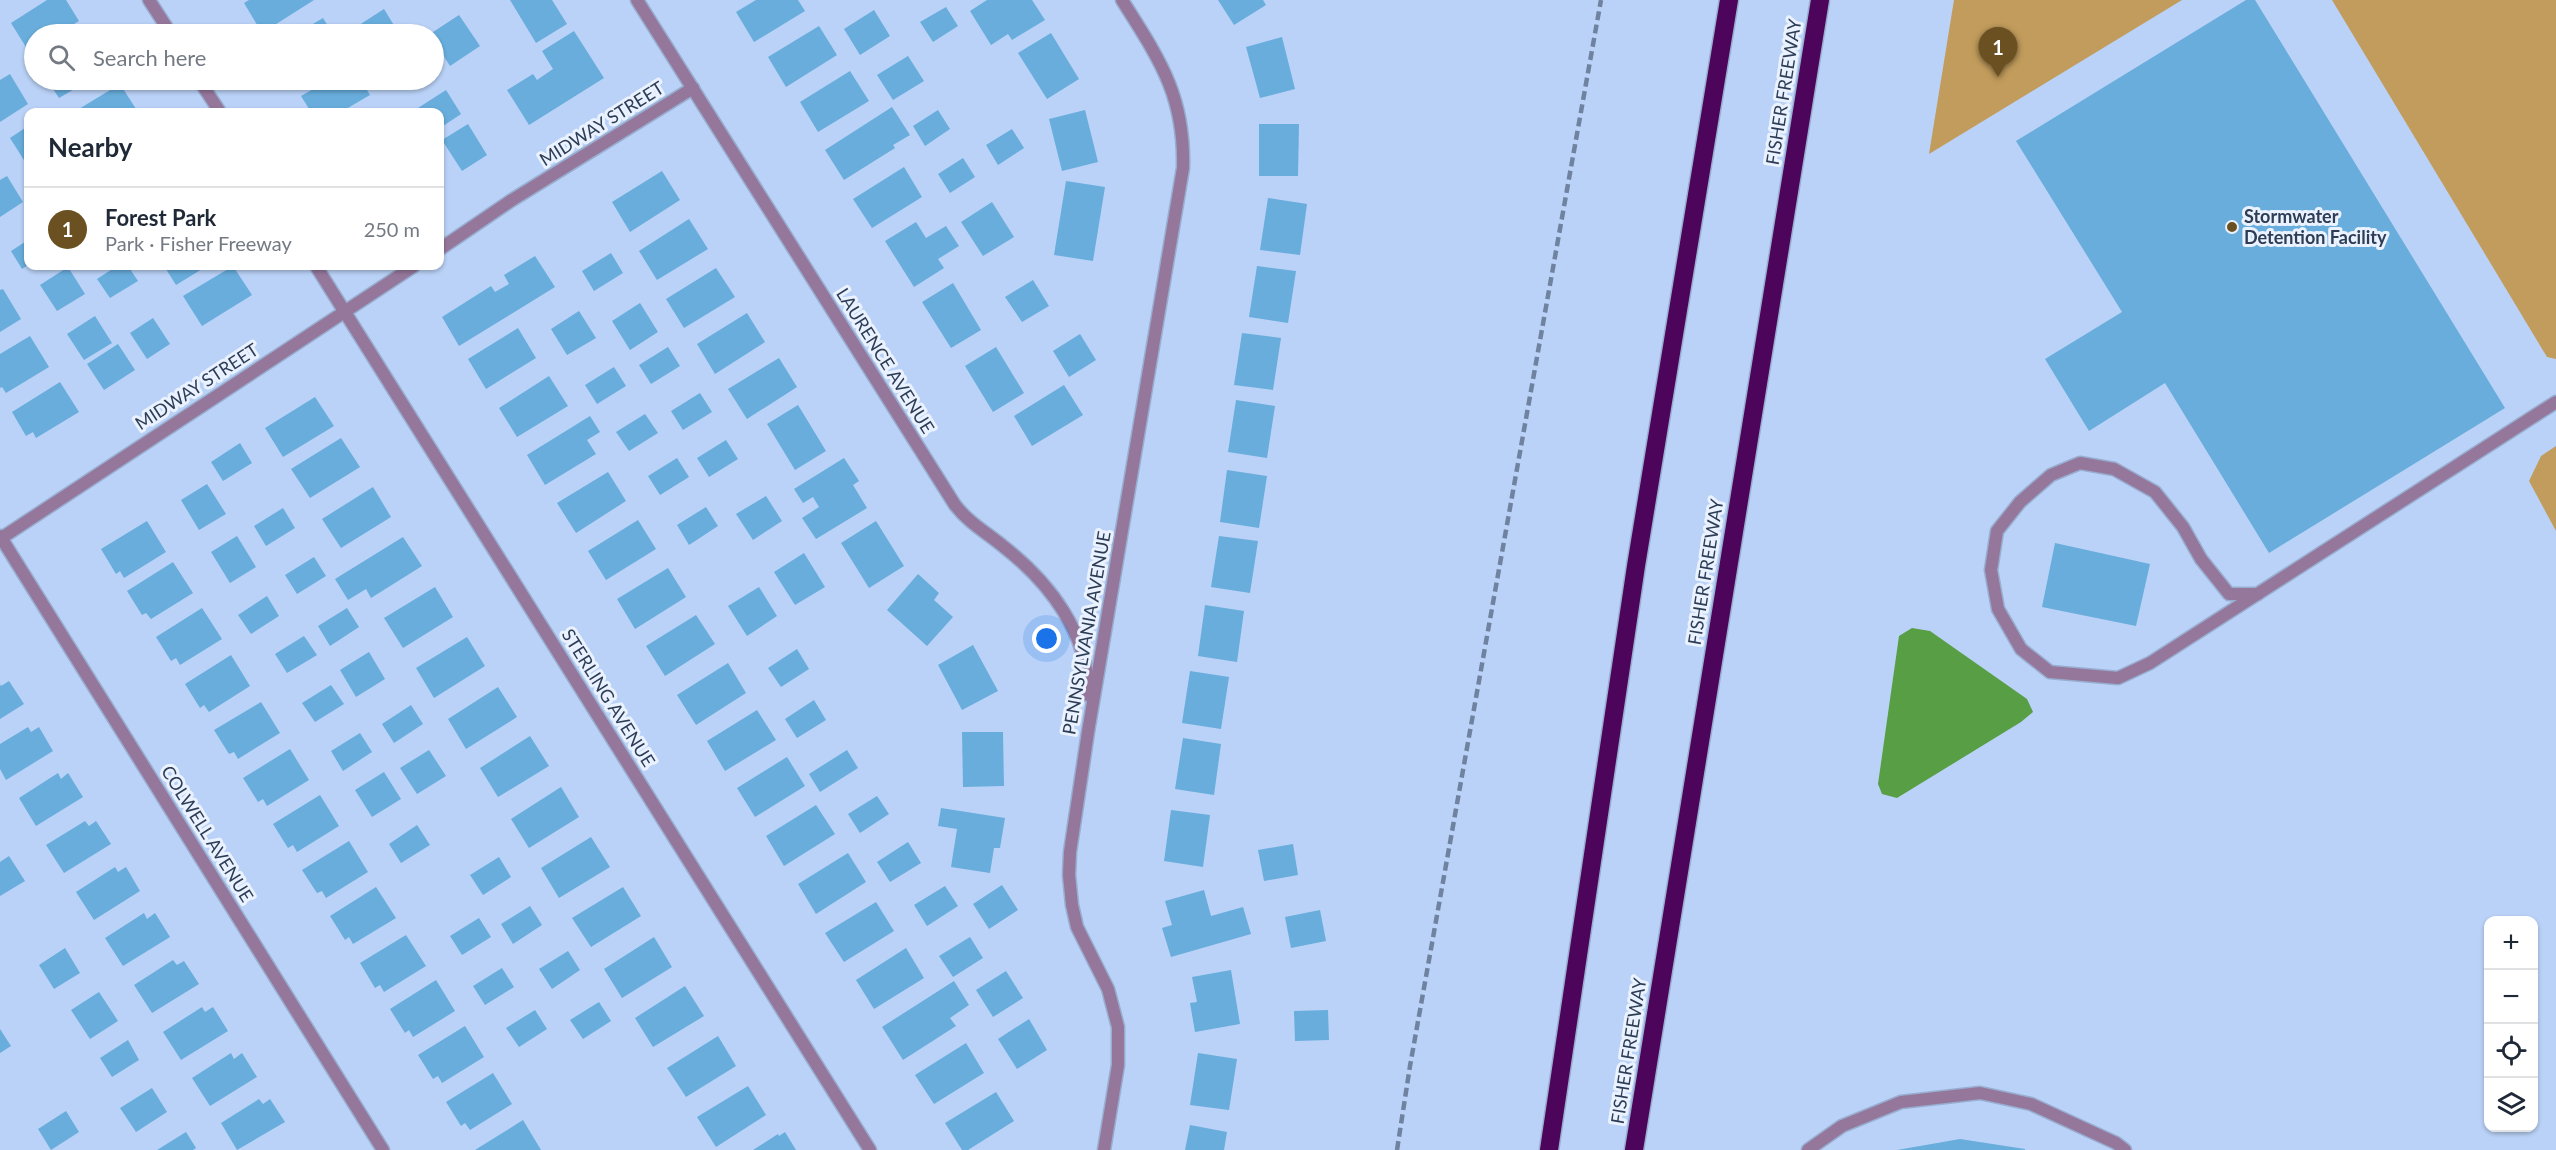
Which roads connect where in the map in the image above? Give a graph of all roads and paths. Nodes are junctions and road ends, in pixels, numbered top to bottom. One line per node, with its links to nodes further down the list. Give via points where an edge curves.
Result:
1 (149, 0): 6 (street)
2 (637, 0): 7 (street, LAURENCE AVENUE)
3 (1122, 0): 17 (street, PENNSYLVANIA AVENUE, via 1168,76 1180,115 1183,168)
4 (1729, 0): 21 (highway, via 1636,566)
5 (1820, 0): 22 (highway, FISHER FREEWAY)
6 (165, 24)
7 (693, 88): 10 (street, MIDWAY STREET); 17 (street, LAURENCE AVENUE, via 955,505 968,522 1013,554 1046,585 1060,605 1081,649 1088,680)
8 (206, 90): 9 (street)
9 (217, 108)
10 (444, 246)
11 (319, 270): 13 (street, STERLING AVENUE)
12 (408, 270): 13 (street, MIDWAY STREET)
13 (345, 311): 15 (street, MIDWAY STREET); 19 (street, STERLING AVENUE)
14 (2556, 402): 16 (street)
15 (0, 538): 18 (street, COLWELL AVENUE)
16 (2258, 594): 16 (street, via 2229,594 2155,492 2114,469 2080,463 2051,475 2020,502 1997,531 1991,570 1998,609 2021,649 2050,672 2118,678 2150,663)
17 (1088, 732): 20 (street, PENNSYLVANIA AVENUE, via 1069,875 1077,927 1107,989 1118,1027 1118,1065)
18 (382, 1150)
19 (870, 1150)
20 (1104, 1150)
21 (1549, 1150)
22 (1634, 1150)
23 (1808, 1150): 24 (street, via 1842,1126 1901,1102 1980,1093 2031,1104)
24 (2125, 1150)

